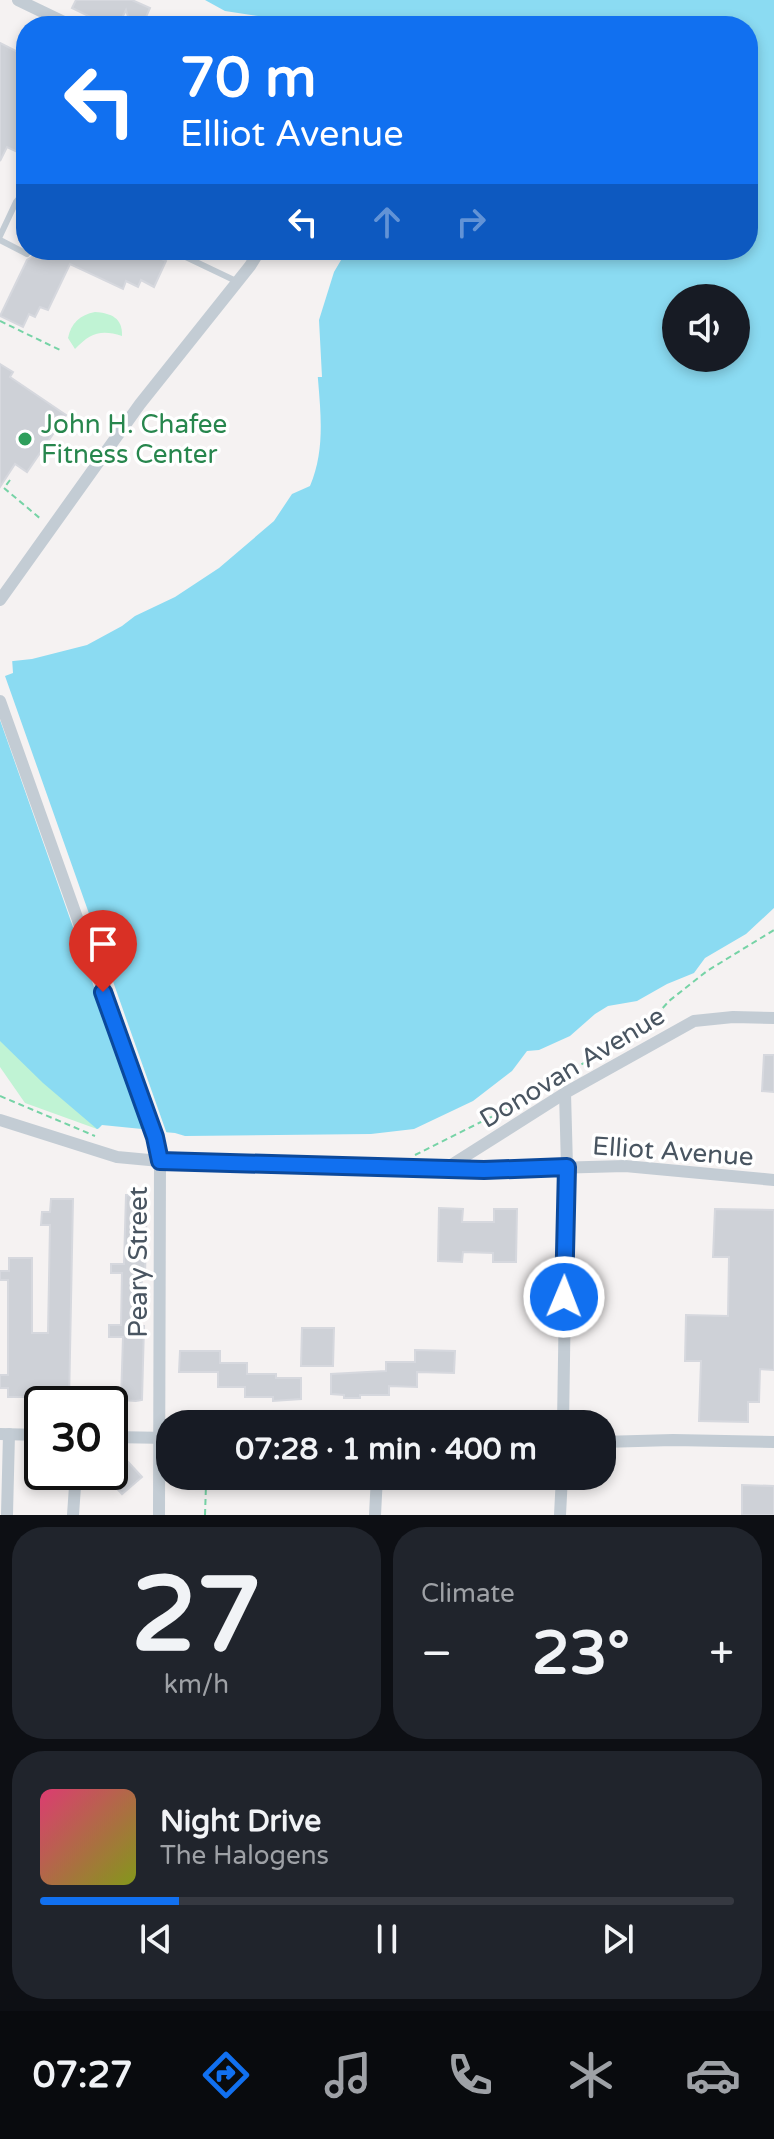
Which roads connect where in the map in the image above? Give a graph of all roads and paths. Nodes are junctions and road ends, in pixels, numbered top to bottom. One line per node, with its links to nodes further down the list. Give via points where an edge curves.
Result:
1 (18, 0): 2 (street)
2 (51, 16)
3 (16, 202): 4 (lane)
4 (0, 238)
5 (192, 260): 7 (lane)
6 (253, 260): 7 (street)
7 (237, 281): 12 (street, via 140,404)
8 (0, 321): 9 (path)
9 (60, 350)
10 (10, 480): 11 (path, via 4,488)
11 (43, 520)
12 (0, 600)
13 (0, 701): 21 (street, Peary Street)
14 (774, 930): 20 (path, via 707,971 645,1028 543,1091)
15 (774, 1018): 16 (street, Donovan Avenue, via 694,1021)
16 (565, 1093): 22 (street); 23 (street, Donovan Avenue)
17 (0, 1096): 19 (path)
18 (0, 1120): 21 (street, Elliot Avenue, via 117,1157)
19 (100, 1140)
20 (414, 1155)
21 (160, 1161): 23 (street, Elliot Avenue); 25 (street, Peary Street)
22 (567, 1167): 23 (street, Elliot Avenue); 24 (street, Elliot Avenue, via 625,1166); 26 (street)
23 (445, 1169)
24 (774, 1180)
25 (164, 1410)
26 (563, 1410)
27 (5, 1434): 37 (street)
28 (128, 1437): 29 (street)
29 (156, 1438)
30 (616, 1442): 31 (street)
31 (774, 1442)
32 (75, 1490): 38 (street)
33 (161, 1490): 39 (street, Peary Street)
34 (206, 1490): 40 (path)
35 (376, 1490): 41 (street)
36 (561, 1490): 42 (street)
37 (7, 1514)
38 (73, 1515)
39 (159, 1515)
40 (205, 1515)
41 (375, 1515)
42 (560, 1515)

